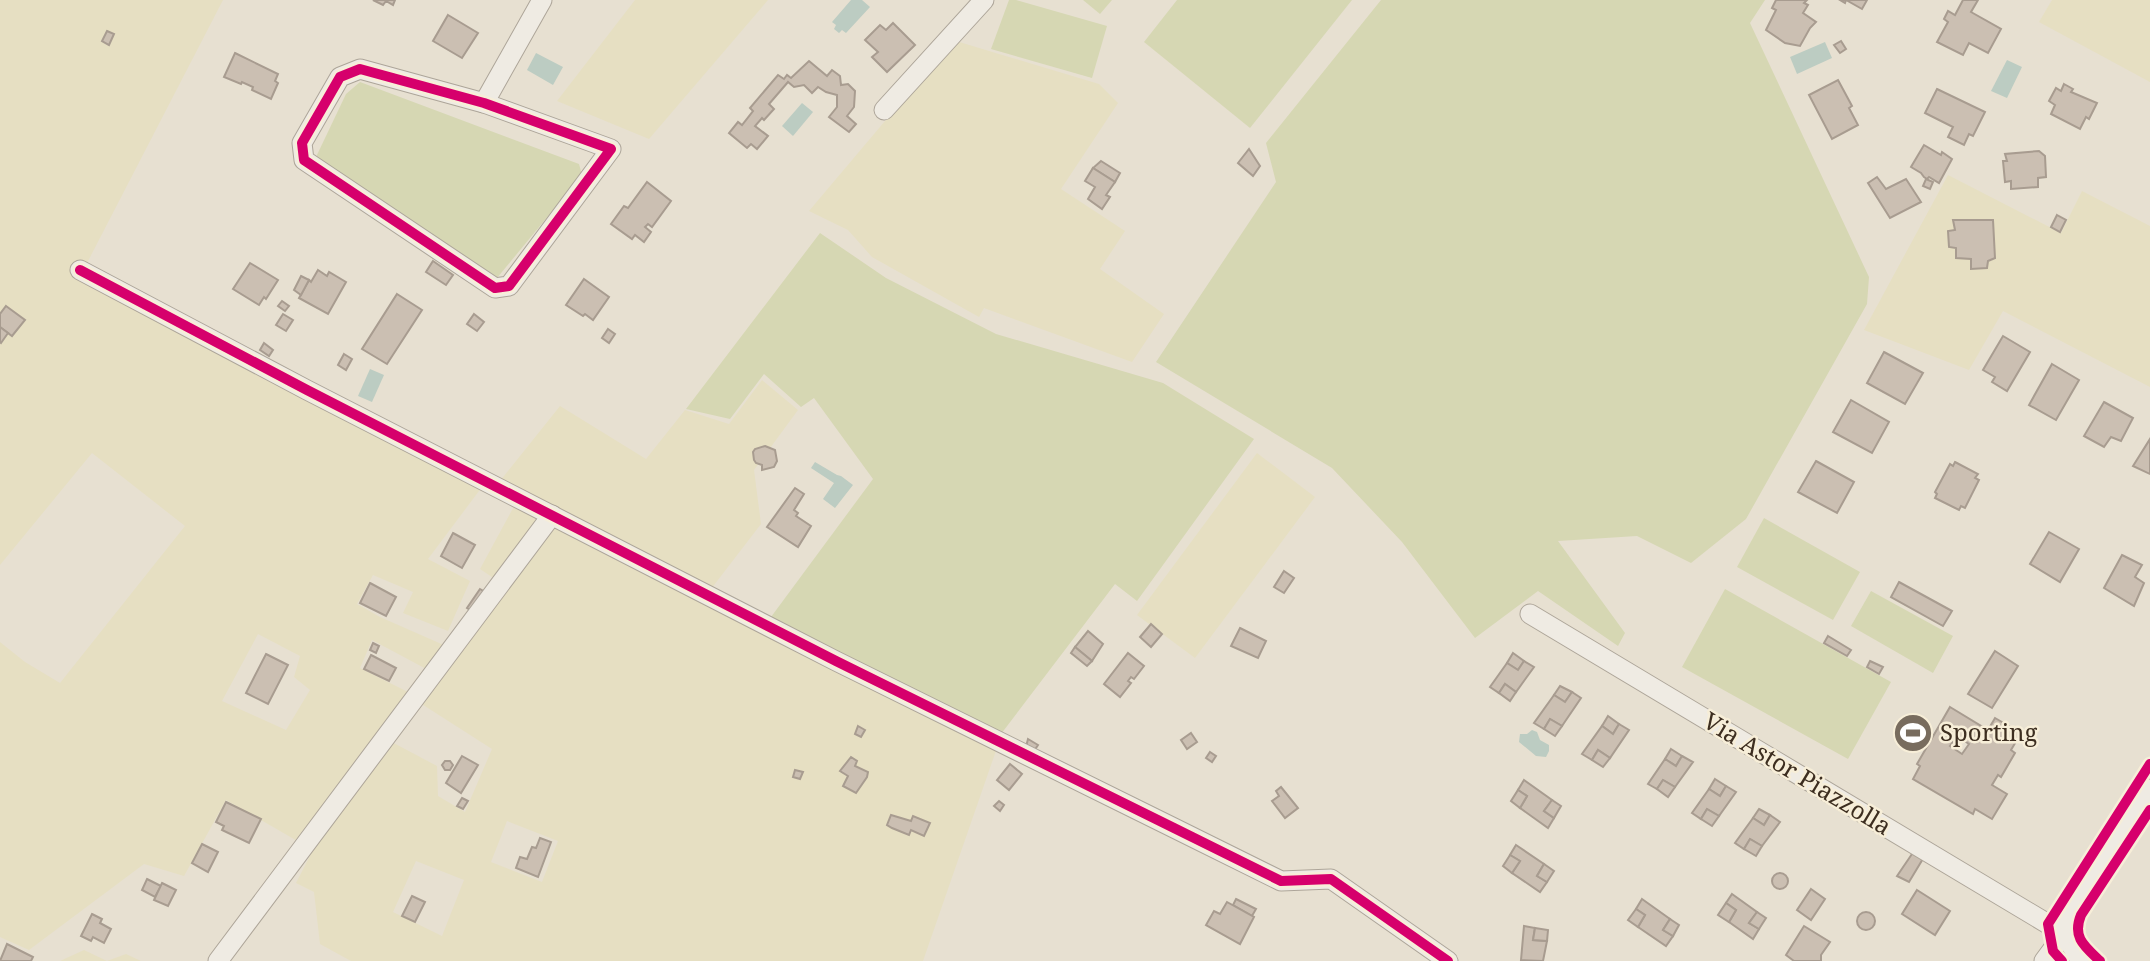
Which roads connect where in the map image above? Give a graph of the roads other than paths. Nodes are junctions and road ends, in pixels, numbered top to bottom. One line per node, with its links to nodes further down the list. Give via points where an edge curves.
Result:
1 (542, 0): 3 (street)
2 (984, 0): 4 (street)
3 (484, 103): 3 (street, via 611,149 509,286 495,288 304,160 302,143 340,77 360,69)
4 (884, 110)
5 (80, 270): 6 (street)
6 (552, 515): 10 (street); 11 (street, via 1281,881 1331,879)
7 (1530, 614): 9 (street, Via Astor Piazzolla)
8 (2150, 789): 9 (street, via 2076,902)
9 (2064, 934): 12 (street); 13 (street)
10 (218, 961)
11 (1448, 961)
12 (2044, 961)
13 (2081, 961)

